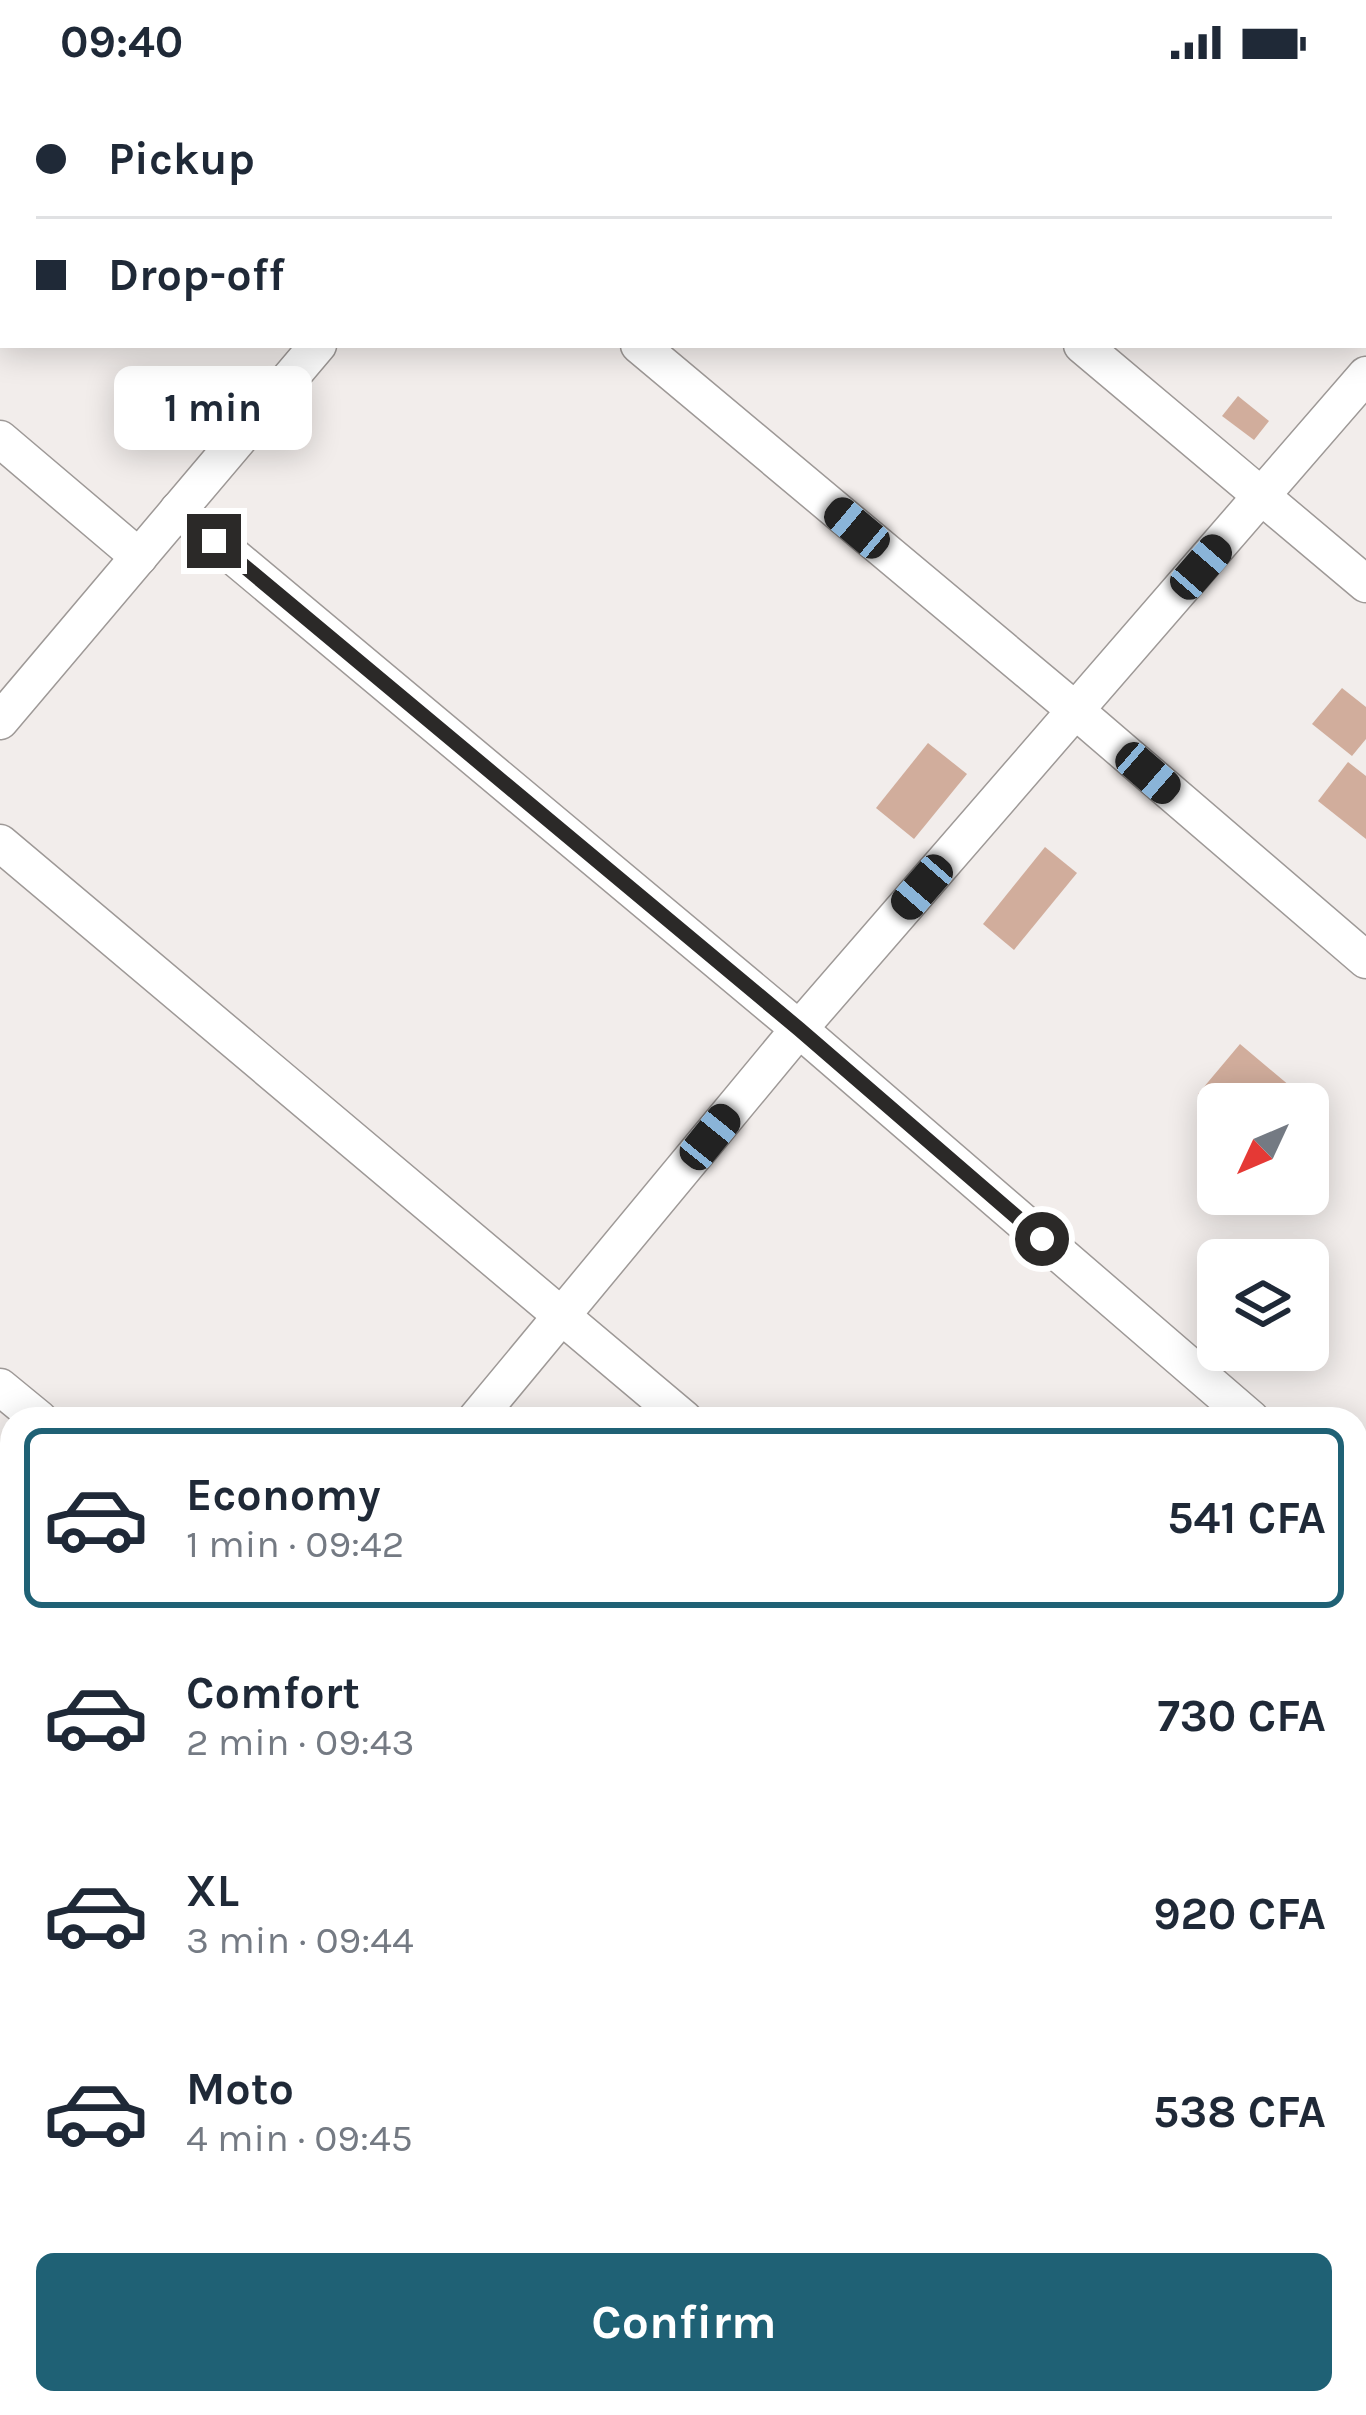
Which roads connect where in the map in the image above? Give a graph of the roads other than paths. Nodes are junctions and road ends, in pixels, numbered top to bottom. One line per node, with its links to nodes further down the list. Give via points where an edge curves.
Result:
1 (315, 348): 7 (street)
2 (643, 348): 10 (street)
3 (1086, 348): 6 (street)
4 (1366, 375): 6 (street)
5 (0, 439): 8 (street)
6 (1264, 496): 9 (street); 10 (street)
7 (178, 510): 8 (street); 14 (street)
8 (139, 557): 11 (street)
9 (1366, 584)
10 (1075, 710): 13 (street); 14 (street)
11 (0, 721)
12 (0, 843): 15 (street)
13 (1366, 960)
14 (799, 1029): 15 (street); 20 (street)
15 (563, 1316): 18 (street); 19 (street)
16 (0, 1387): 17 (street)
17 (24, 1407)
18 (486, 1407)
19 (670, 1407)
20 (1237, 1407)

